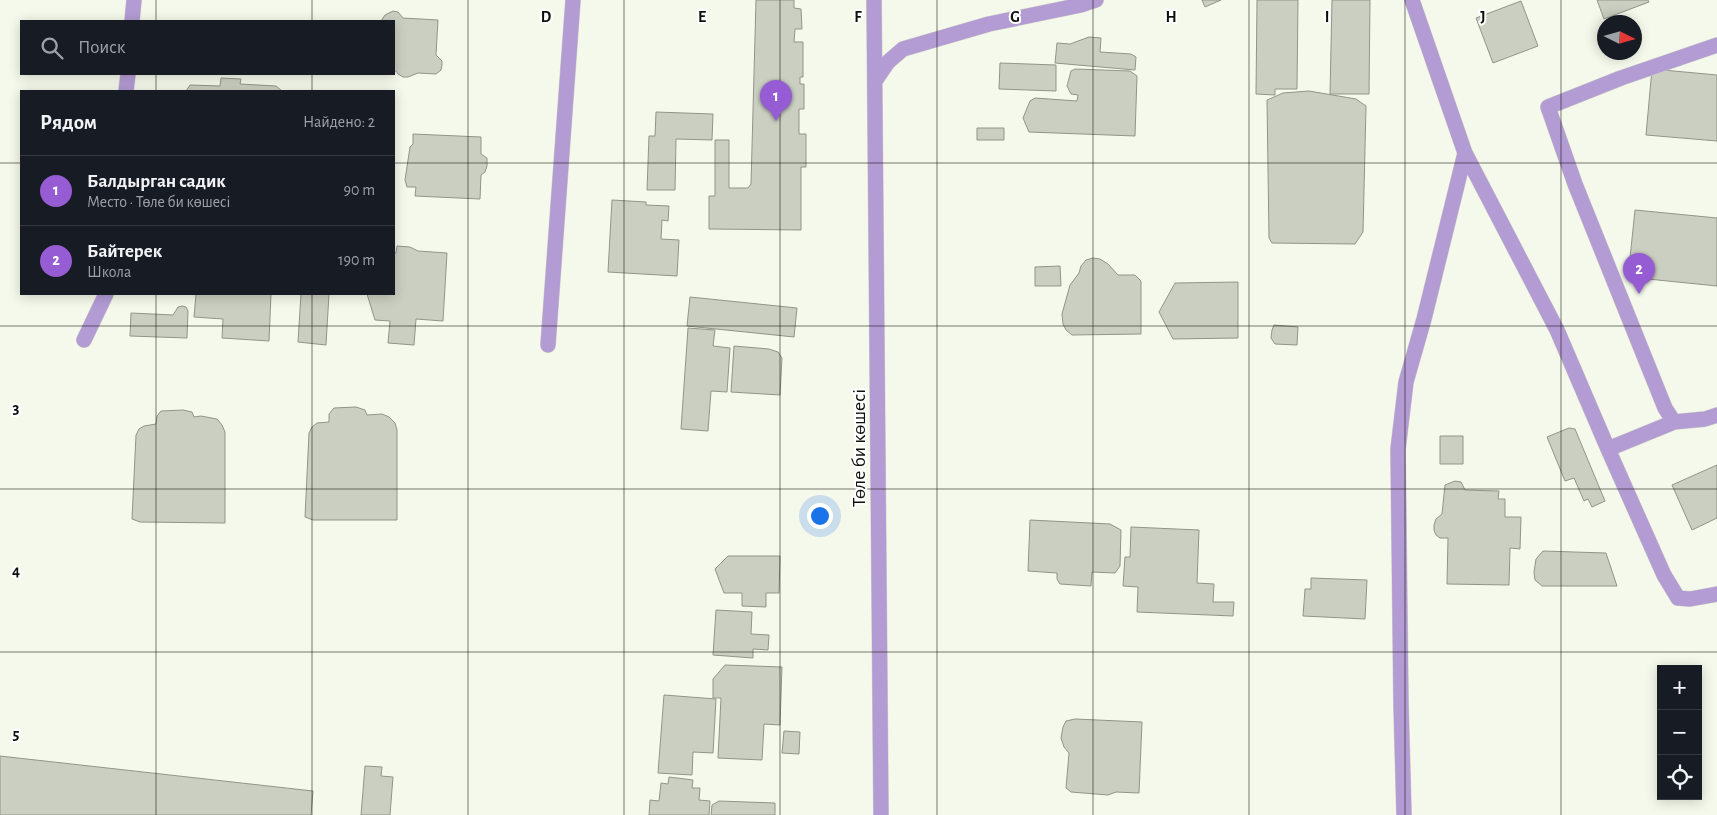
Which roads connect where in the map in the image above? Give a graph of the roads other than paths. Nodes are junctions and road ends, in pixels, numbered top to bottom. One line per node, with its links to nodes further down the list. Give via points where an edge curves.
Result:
1 (134, 0): 6 (street)
2 (573, 0): 14 (street)
3 (874, 0): 9 (street, Төле би көшесі)
4 (1096, 0): 9 (street, via 989,24 902,49)
5 (1412, 0): 11 (street)
6 (132, 20)
7 (1717, 45): 16 (street, via 1548,106 1575,184 1661,400)
8 (128, 75): 10 (street)
9 (875, 81): 19 (street, Төле би көшесі)
10 (126, 90)
11 (1465, 153): 17 (street, via 1557,330); 20 (street, via 1406,382 1398,449)
12 (106, 295): 13 (street)
13 (84, 340)
14 (548, 345)
15 (1717, 415): 16 (street)
16 (1674, 422): 17 (street)
17 (1613, 447): 18 (street, via 1664,575 1678,598)
18 (1717, 594)
19 (881, 815)
20 (1404, 815)

